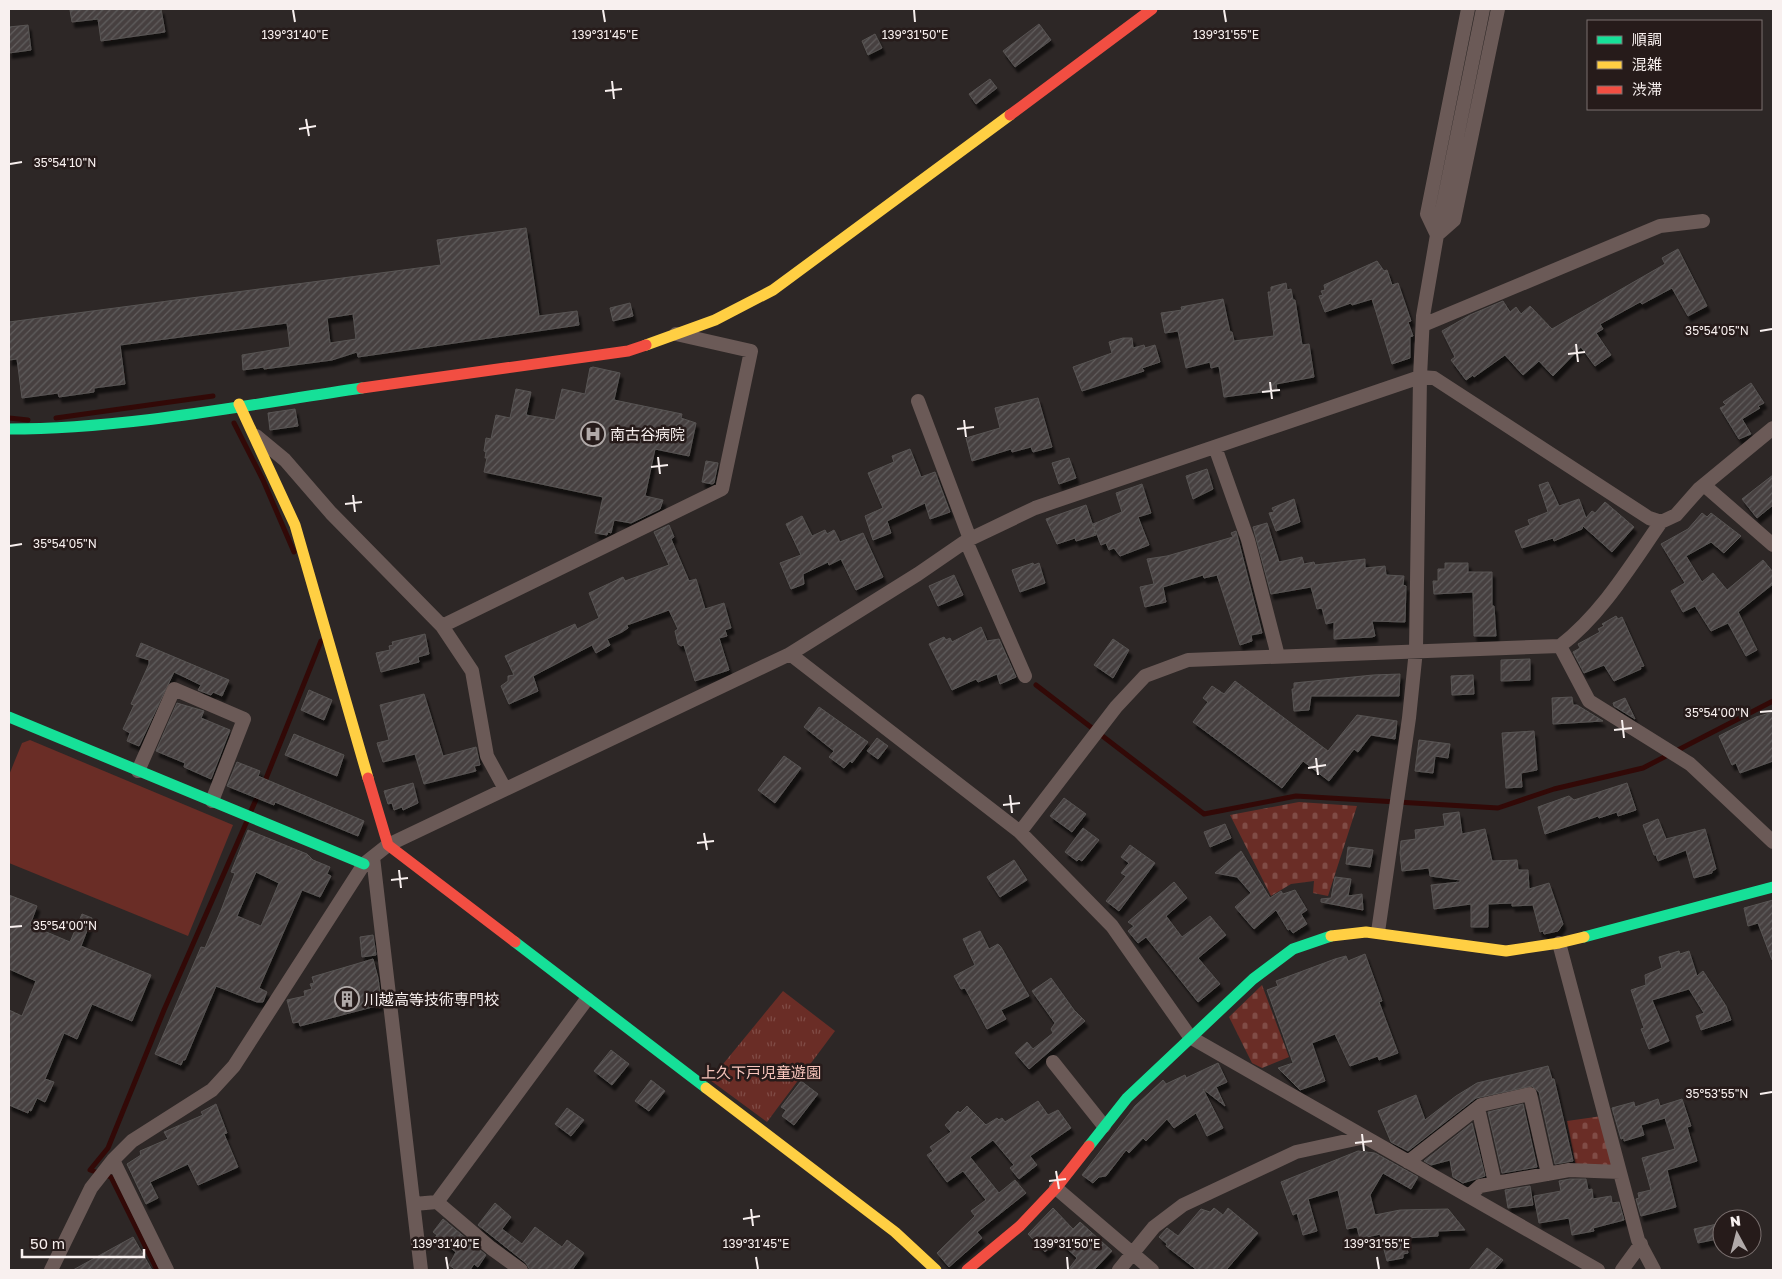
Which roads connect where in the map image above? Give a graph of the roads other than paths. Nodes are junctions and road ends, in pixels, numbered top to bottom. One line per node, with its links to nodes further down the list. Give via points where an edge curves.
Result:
1 (1152, 9): 8 (street, via 773,290 715,320)
2 (1468, 9): 6 (street, via 1427,214)
3 (1483, 9): 6 (street)
4 (1498, 9): 6 (street, via 1454,220)
5 (1703, 222): 7 (street, via 1660,226)
6 (1437, 235): 7 (street)
7 (1423, 325): 9 (street)
8 (675, 334): 11 (street, via 628,351); 20 (street, via 751,351 722,488)
9 (1420, 376): 15 (street); 17 (street, via 1434,378); 22 (street)
10 (918, 401): 18 (street)
11 (239, 404): 13 (street, via 122,422); 14 (street)
12 (1773, 428): 16 (street)
13 (9, 429)
14 (250, 430): 20 (street, via 285,460 331,513); 32 (street, via 295,525)
15 (1215, 447): 18 (street, via 1035,508); 24 (street, via 1248,540)
16 (1704, 485): 17 (street, via 1676,515); 19 (street)
17 (1661, 522): 21 (street, via 1605,601)
18 (968, 540): 23 (street); 25 (street)
19 (1773, 545)
20 (442, 626): 28 (street, via 472,671 487,756)
21 (1560, 646): 22 (street); 31 (street, via 1589,701 1690,764)
22 (1416, 650): 24 (street); 35 (street)
23 (790, 654): 28 (street); 30 (street)
24 (1278, 656): 30 (street, via 1188,660 1146,676 1116,707)
25 (1025, 676)
26 (9, 717): 27 (street)
27 (138, 771): 29 (street); 29 (street, via 174,689 244,719)
28 (505, 789): 32 (street)
29 (212, 801): 33 (street)
30 (1020, 832): 38 (street, via 1112,926)
31 (1773, 842)
32 (388, 845): 33 (street); 37 (street)
33 (369, 861): 43 (street, via 234,1066 212,1090 132,1141); 51 (street)
34 (1773, 887): 36 (street)
35 (1378, 932): 36 (street, via 1506,951); 38 (street, via 1337,934 1293,949 1253,979)
36 (1559, 943): 45 (street)
37 (587, 999): 50 (street); 58 (street, via 895,1232)
38 (1190, 1037): 41 (street, via 1127,1098); 42 (street)
39 (1053, 1062): 41 (street)
40 (1478, 1108): 44 (street); 46 (street, via 1530,1094); 47 (street)
41 (1104, 1126): 48 (street)
42 (1365, 1137): 44 (street); 53 (street, via 1296,1152 1183,1205 1154,1227)
43 (113, 1160): 54 (street, via 92,1188); 55 (street)
44 (1408, 1162): 49 (street)
45 (1620, 1172): 46 (street, via 1569,1170); 52 (street)
46 (1548, 1174): 47 (street)
47 (1495, 1183): 49 (street, via 1480,1186)
48 (1056, 1188): 53 (street); 59 (street, via 1020,1226)
49 (1470, 1195): 62 (street)
50 (437, 1202): 51 (street); 57 (street)
51 (414, 1204): 56 (street)
52 (1641, 1244): 63 (street); 64 (street)
53 (1133, 1254): 60 (street); 61 (street)
54 (51, 1270)
55 (167, 1270)
56 (422, 1270)
57 (520, 1270)
58 (936, 1270)
59 (967, 1270)
60 (1119, 1270)
61 (1152, 1270)
62 (1598, 1270)
63 (1622, 1270)
64 (1654, 1270)

